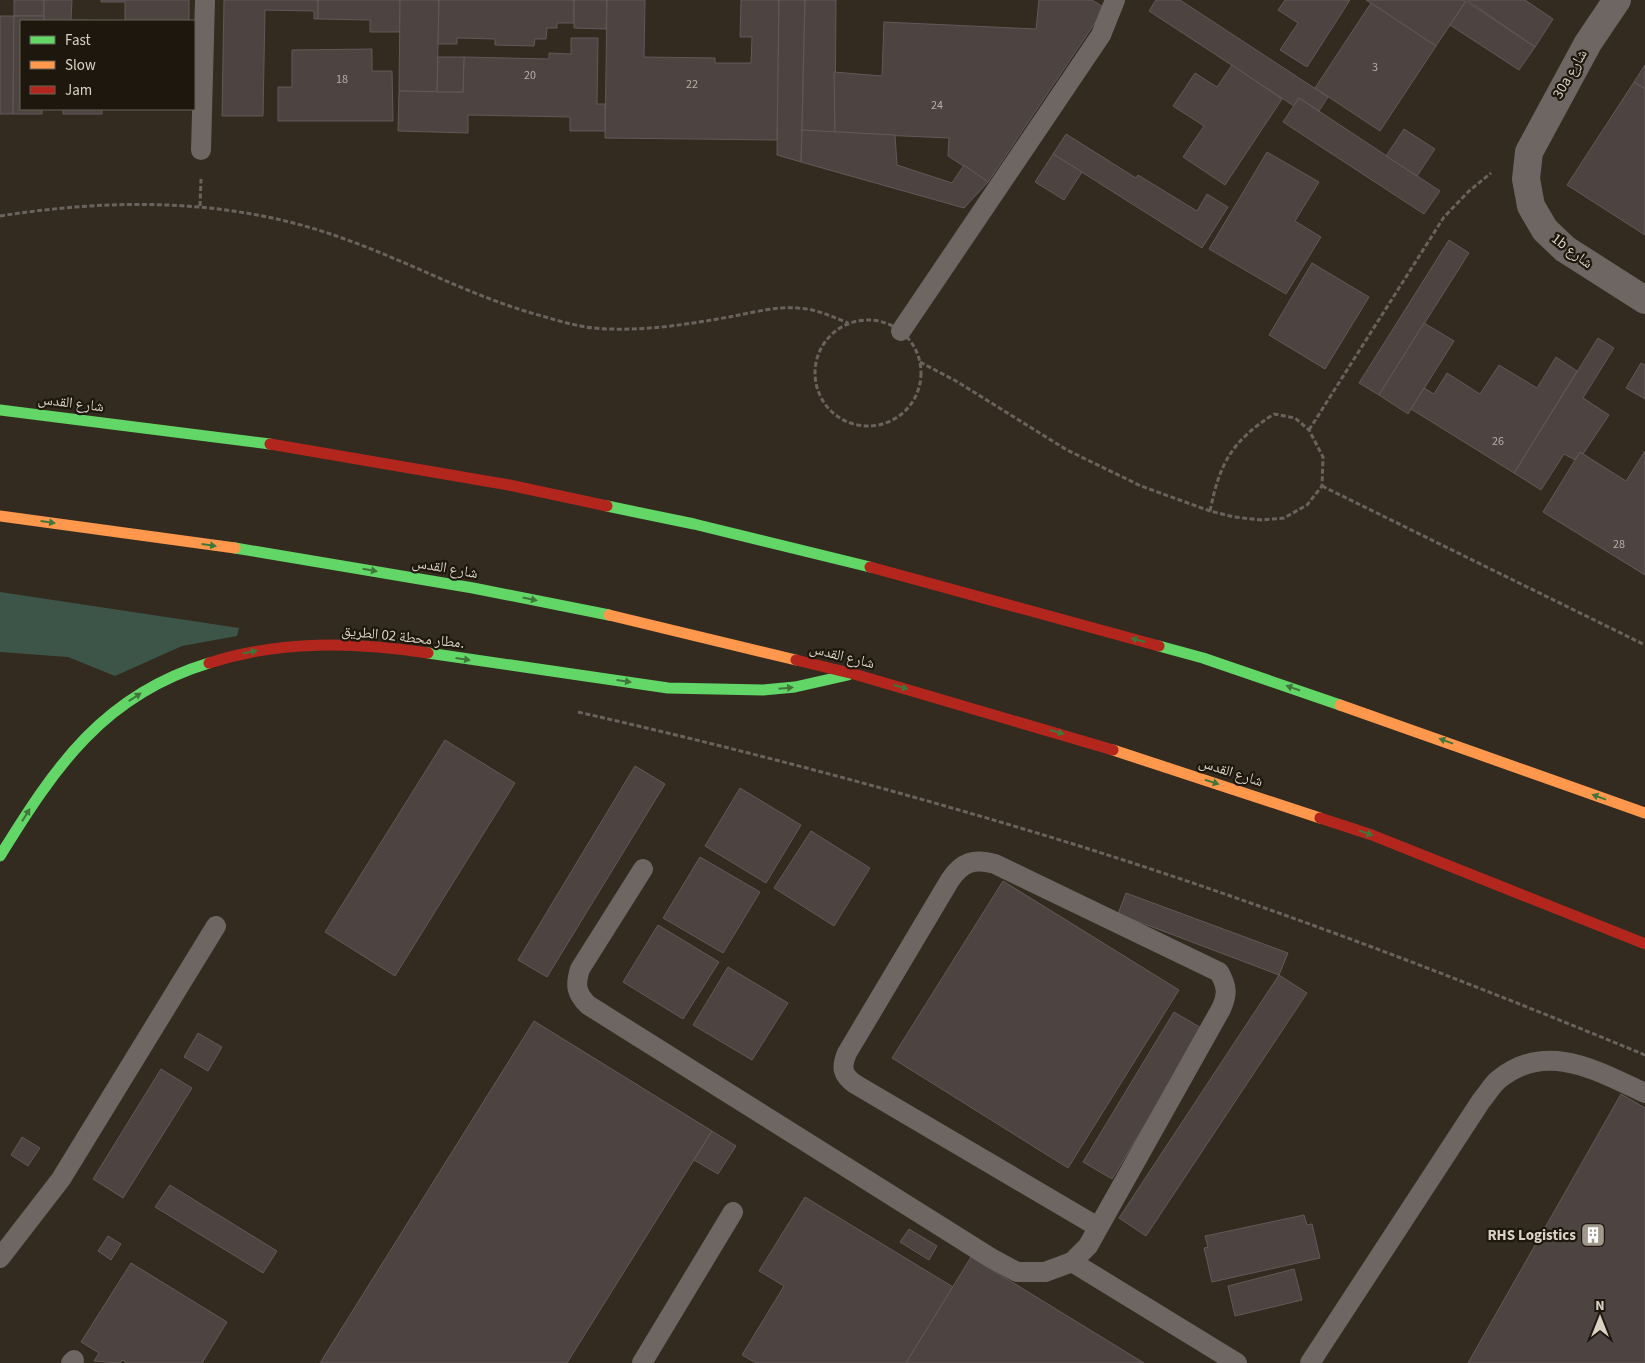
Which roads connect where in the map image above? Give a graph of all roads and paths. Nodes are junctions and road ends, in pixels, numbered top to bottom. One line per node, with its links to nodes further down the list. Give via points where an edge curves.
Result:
1 (205, 0): 4 (lane)
2 (1115, 0): 9 (lane, via 1100,35)
3 (1617, 0): 5 (street, 30a شارع, via 1588,43)
4 (201, 150)
5 (1529, 152): 7 (street, 1b شارع, via 1526,179 1532,206 1545,230 1565,249); 12 (path, via 1497,169 1444,217)
6 (0, 216): 8 (path, via 58,207 128,203 200,206 270,218 340,237 510,307 592,328 633,330 683,325 796,307 818,310)
7 (1645, 300)
8 (848, 323): 9 (path, via 866,319); 10 (path, via 832,333 821,348 815,365 816,383 823,400 843,419 870,426 888,422 904,412 915,398 921,380)
9 (901, 331): 10 (path, via 914,345)
10 (920, 362): 14 (path, via 1067,450 1141,486)
11 (0, 410): 19 (main road, شارع القدس, one-way to 11, via 1439,738 1203,658 913,578 694,524 509,484 284,446)
12 (1309, 430): 13 (path, via 1323,457); 14 (path, via 1295,418 1274,414 1251,429 1230,452 1216,481)
13 (1322, 486): 14 (path, via 1306,505 1284,518 1262,520); 16 (path)
14 (1210, 511)
15 (0, 516): 17 (main road, شارع القدس, one-way to 17, via 277,554 473,588 652,624)
16 (1645, 645)
17 (854, 674): 20 (main road, مطار محطة 02 الطريق., one-way to 17, via 47,781 102,720 172,676 250,651 291,645 374,646 668,688 711,691 796,687); 23 (main road, شارع القدس, one-way to 23, via 1083,740 1372,835)
18 (572, 710): 24 (path, via 779,760 1049,836 1324,929)
19 (1645, 813)
20 (0, 856)
21 (643, 869): 29 (lane, via 580,969 576,982 579,996 588,1005 1016,1272 1045,1272)
22 (216, 926): 28 (lane, via 62,1179)
23 (1645, 944)
24 (1645, 1055)
25 (1645, 1093): 32 (lane, via 1574,1062 1545,1060 1516,1067 1497,1080)
26 (733, 1212): 30 (lane)
27 (1098, 1227): 27 (lane, via 1221,1009 1226,997 1226,984 1219,972 1207,965 995,864 982,860 969,862 950,880 847,1053 842,1064 845,1077); 29 (lane, via 1088,1246)
28 (1, 1256)
29 (1072, 1262): 31 (lane)
30 (642, 1363)
31 (1237, 1363)
32 (1310, 1363)

